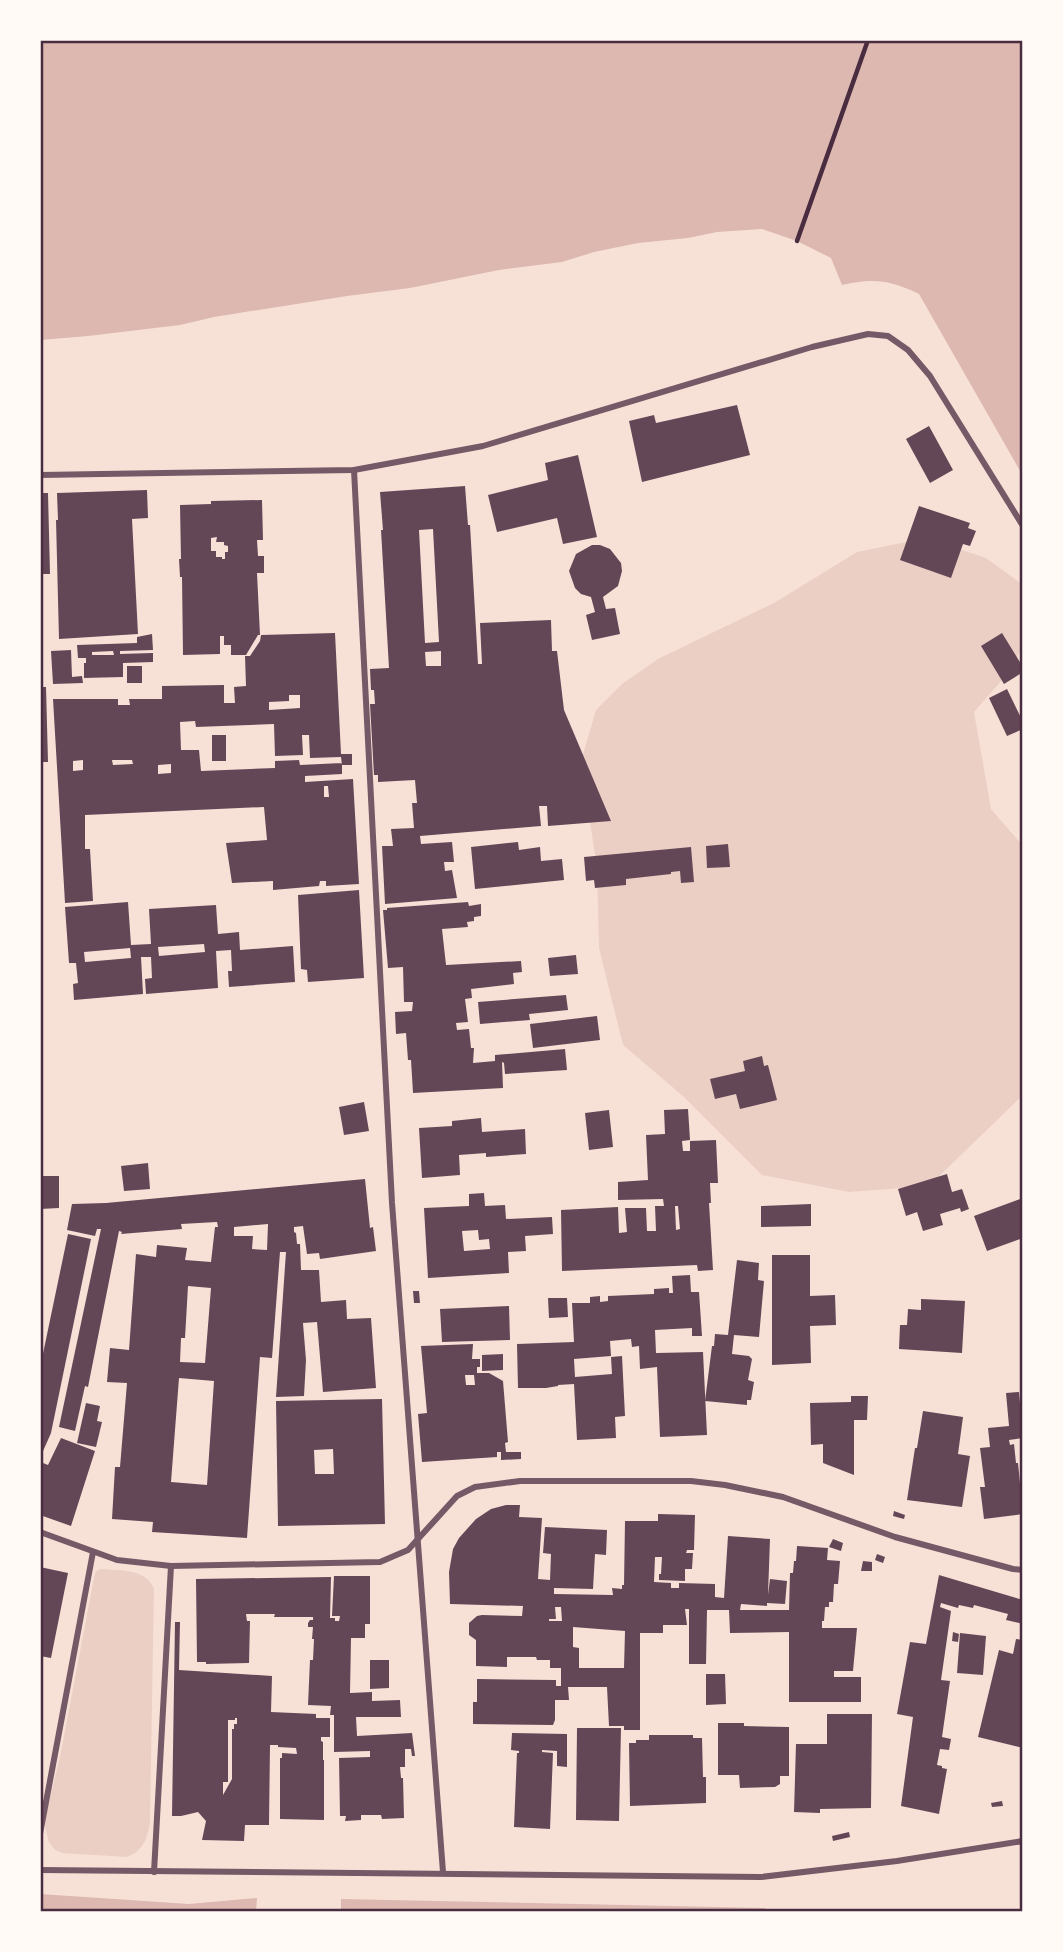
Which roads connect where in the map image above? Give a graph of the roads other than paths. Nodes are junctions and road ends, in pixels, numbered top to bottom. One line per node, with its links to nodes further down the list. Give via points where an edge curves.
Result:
1 (354, 471): 2 (street); 3 (street, via 483,446 868,334 888,336 908,350 930,376); 5 (street, via 392,1203)
2 (40, 475)
3 (1023, 526)
4 (40, 1532): 6 (street)
5 (417, 1541): 7 (street, via 380,1562); 8 (street, via 457,1496 475,1487 520,1481 691,1481 783,1497 895,1536); 13 (street)
6 (93, 1552): 7 (street, via 117,1560); 9 (street)
7 (170, 1566): 12 (street)
8 (1023, 1570)
9 (40, 1834)
10 (1023, 1841): 13 (street, via 761,1877)
11 (40, 1870): 12 (street)
12 (154, 1872): 13 (street)
13 (443, 1872)

